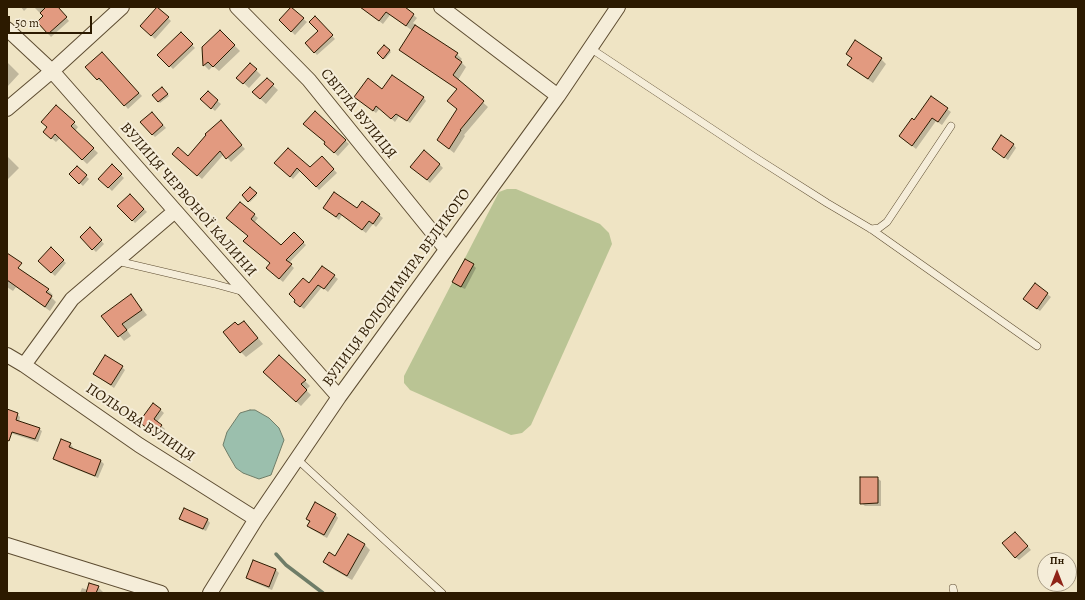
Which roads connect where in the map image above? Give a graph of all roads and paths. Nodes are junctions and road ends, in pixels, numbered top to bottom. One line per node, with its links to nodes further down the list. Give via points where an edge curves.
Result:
1 (122, 7): 7 (street)
2 (237, 7): 13 (street, СВІТЛА ВУЛИЦЯ, via 309,80)
3 (441, 7): 8 (street)
4 (618, 7): 6 (street, ВУЛИЦЯ ВОЛОДИМИРА ВЕЛИКОГО)
5 (7, 29): 7 (street, ВУЛИЦЯ ЧЕРВОНОЇ КАЛИНИ)
6 (590, 48): 8 (street, ВУЛИЦЯ ВОЛОДИМИРА ВЕЛИКОГО); 12 (lane, via 753,156)
7 (52, 71): 9 (street); 11 (street, ВУЛИЦЯ ЧЕРВОНОЇ КАЛИНИ)
8 (558, 96): 13 (street, ВУЛИЦЯ ВОЛОДИМИРА ВЕЛИКОГО)
9 (7, 109)
10 (952, 126): 12 (lane, via 887,222 879,228)
11 (175, 211): 14 (street); 15 (street, ВУЛИЦЯ ЧЕРВОНОЇ КАЛИНИ)
12 (871, 229): 16 (lane)
13 (446, 249): 19 (street, ВУЛИЦЯ ВОЛОДИМИРА ВЕЛИКОГО)
14 (116, 261): 15 (lane); 18 (street, via 72,299)
15 (248, 293): 19 (street, ВУЛИЦЯ ЧЕРВОНОЇ КАЛИНИ)
16 (1037, 346)
17 (7, 355): 18 (street, ПОЛЬОВА ВУЛИЦЯ)
18 (24, 365): 21 (street, ПОЛЬОВА ВУЛИЦЯ, via 139,446)
19 (339, 397): 20 (street, ВУЛИЦЯ ВОЛОДИМИРА ВЕЛИКОГО)
20 (297, 459): 21 (street, ВУЛИЦЯ ВОЛОДИМИРА ВЕЛИКОГО); 25 (lane)
21 (256, 519): 24 (street, ВУЛИЦЯ ВОЛОДИМИРА ВЕЛИКОГО)
22 (7, 544): 23 (street)
23 (161, 593)
24 (210, 593)
25 (442, 593)

